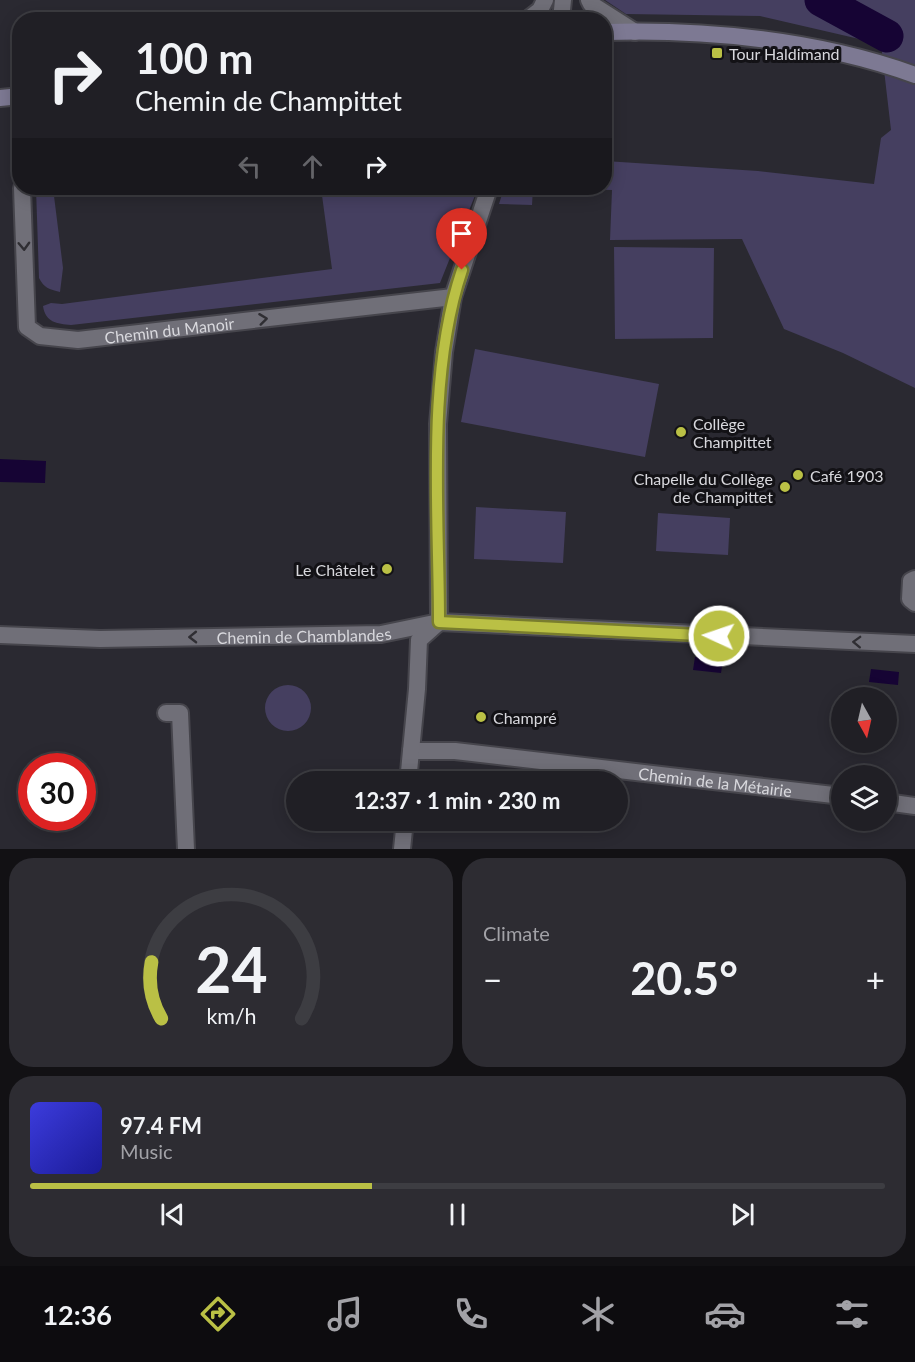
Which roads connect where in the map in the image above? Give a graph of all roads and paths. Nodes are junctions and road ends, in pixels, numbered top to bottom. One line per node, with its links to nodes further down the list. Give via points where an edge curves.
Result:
1 (589, 0): 2 (street)
2 (604, 12)
3 (612, 17): 5 (street)
4 (612, 32): 5 (main road)
5 (635, 32): 6 (main road, via 755,39 836,52)
6 (915, 75)
7 (22, 195): 9 (street, Chemin du Manoir, one-way to 9, via 27,327 40,336 78,340)
8 (487, 195): 9 (street)
9 (453, 297): 12 (street, via 438,424)
10 (915, 579): 11 (street, via 911,581 910,599)
11 (915, 603)
12 (439, 622): 13 (street, Chemin de Chamblandes, one-way to 13, via 381,634 100,639); 14 (street, Chemin de Chamblandes, one-way to 12); 16 (street, via 419,640)
13 (0, 635)
14 (915, 644)
15 (166, 713): 22 (street, via 180,713)
16 (411, 751): 17 (street); 18 (street, Chemin de la Métairie, via 455,751)
17 (409, 771)
18 (831, 795)
19 (897, 804): 20 (street)
20 (915, 806)
21 (404, 831): 23 (street)
22 (186, 849)
23 (402, 849)

